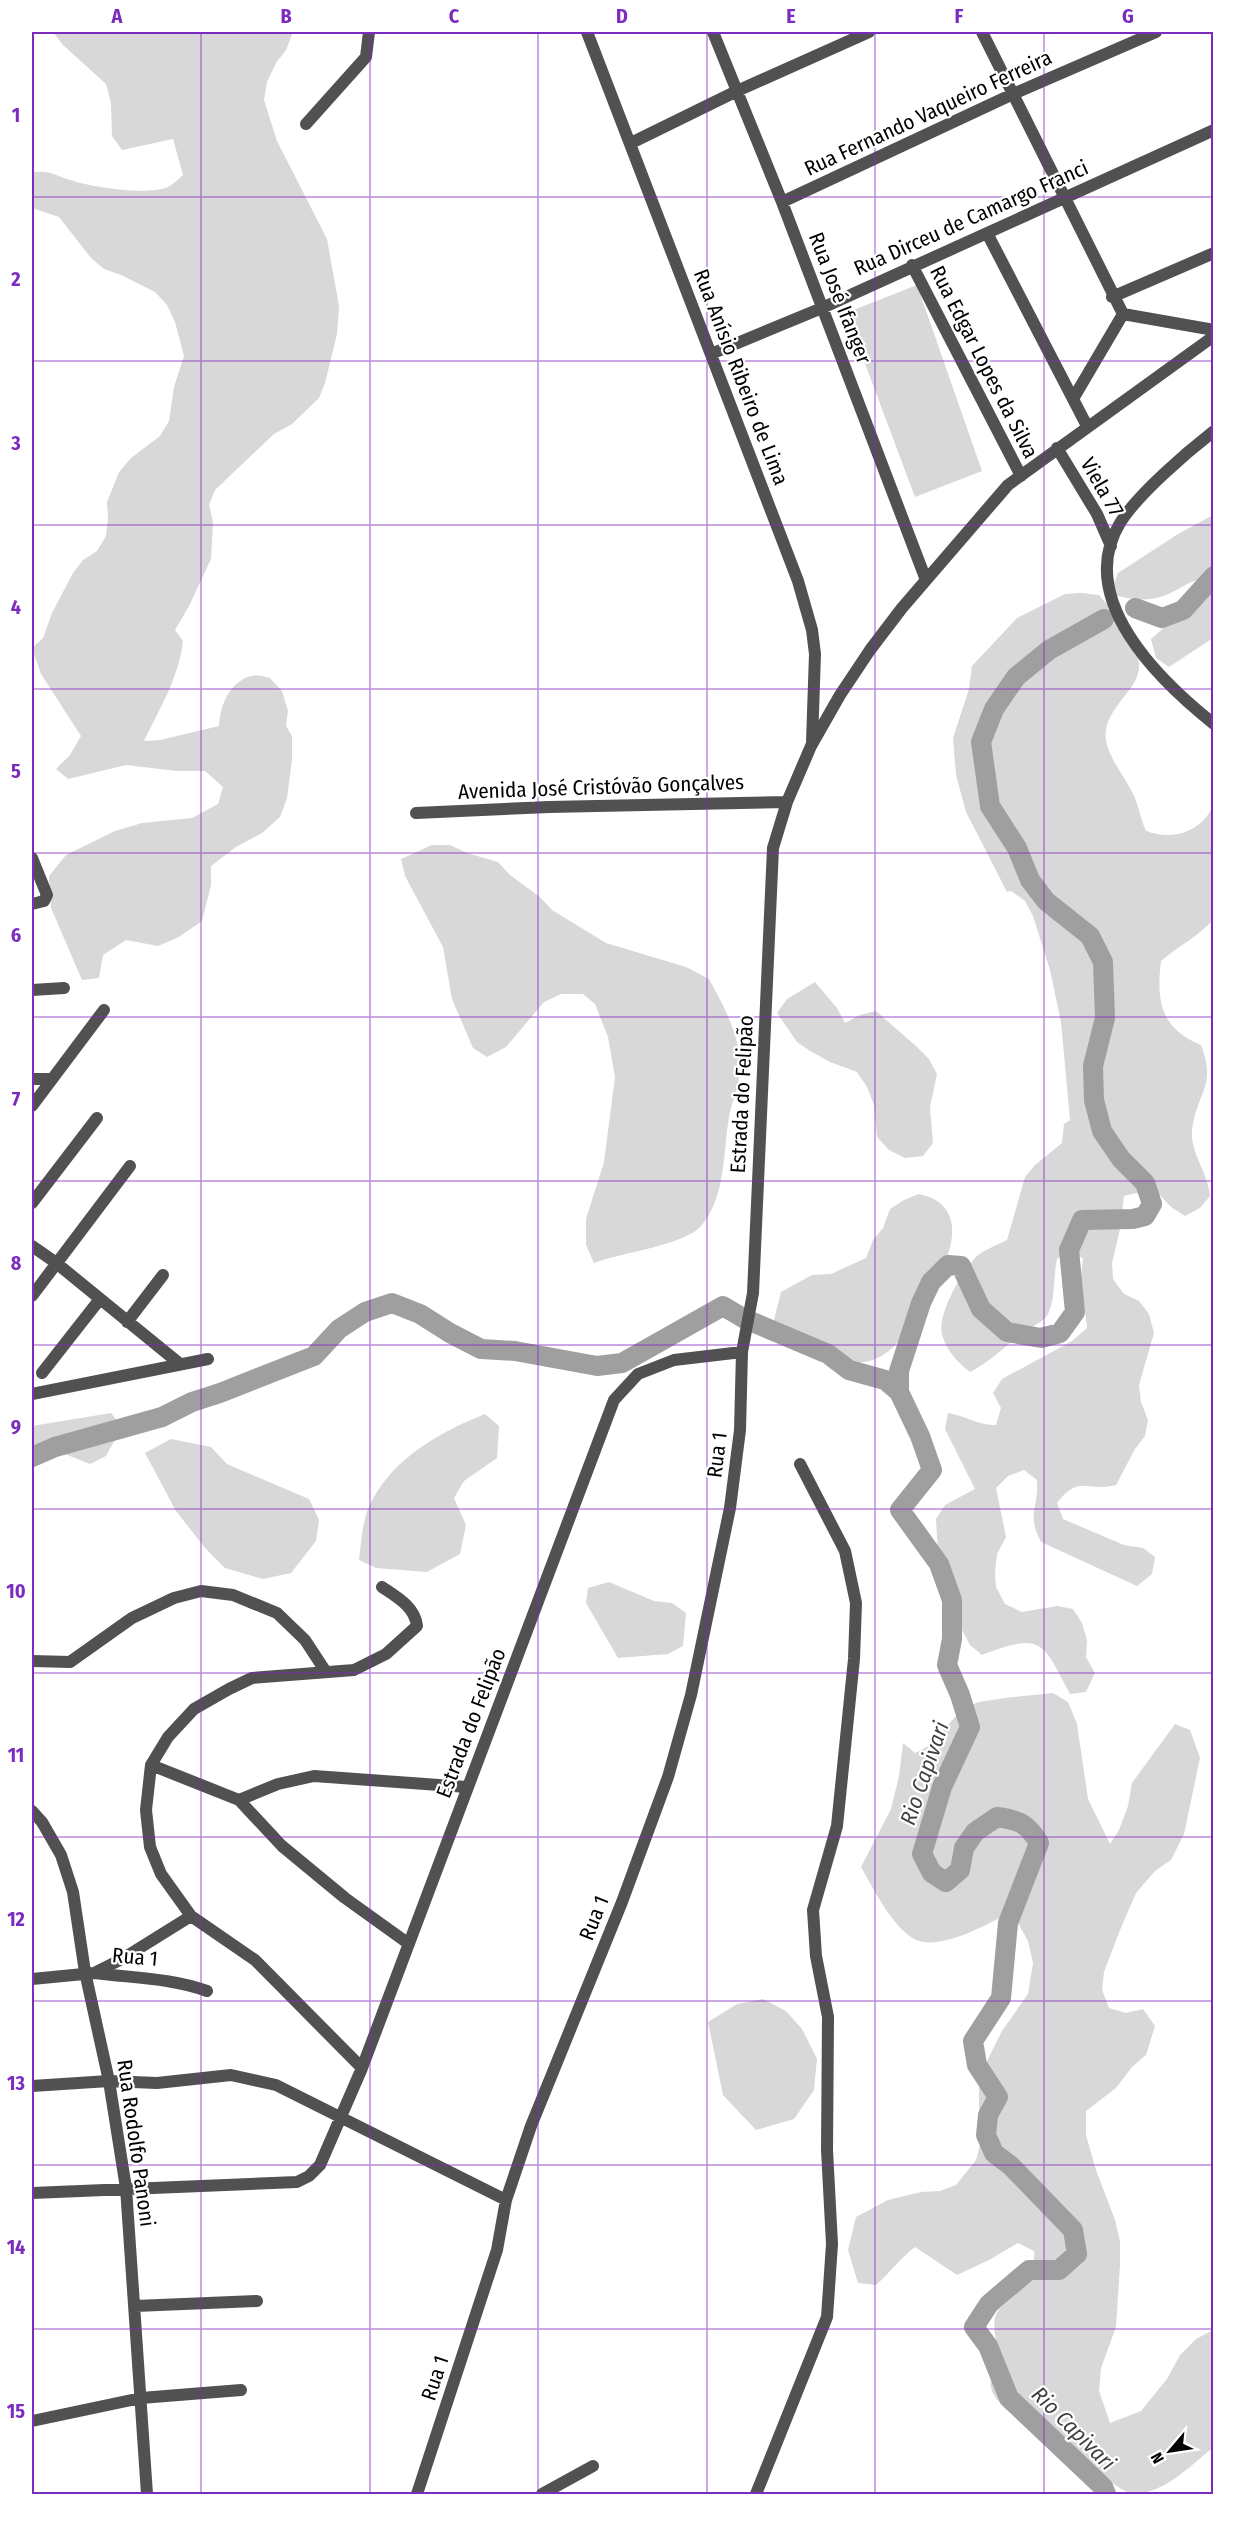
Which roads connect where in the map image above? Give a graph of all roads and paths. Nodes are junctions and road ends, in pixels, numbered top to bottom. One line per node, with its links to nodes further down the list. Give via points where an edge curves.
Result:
1 (369, 32): 9 (street, via 366,57)
2 (587, 32): 11 (street, Rua Anísio Ribeiro de Lima)
3 (713, 32): 7 (street, Rua José Ifanger)
4 (869, 32): 7 (street)
5 (982, 32): 8 (street)
6 (1156, 32): 8 (street, Rua Fernando Vaqueiro Ferreira)
7 (737, 91): 11 (street); 13 (street, Rua José Ifanger)
8 (1013, 94): 12 (street); 13 (street, Rua Fernando Vaqueiro Ferreira)
9 (306, 124)
10 (1214, 130): 12 (street, Rua Dirceu de Camargo Franci)
11 (631, 142): 22 (street, Rua Anísio Ribeiro de Lima)
12 (1064, 197): 14 (street, Rua Dirceu de Camargo Franci); 17 (street)
13 (782, 202): 18 (street, Rua José Ifanger)
14 (987, 233): 16 (street, Rua Dirceu de Camargo Franci); 23 (street)
15 (1214, 253): 17 (street)
16 (912, 265): 18 (street, Rua Dirceu de Camargo Franci); 27 (street, Rua Edgar Lopes da Silva)
17 (1112, 297): 19 (street)
18 (822, 308): 22 (street, Rua Dirceu de Camargo Franci); 29 (street, Rua José Ifanger)
19 (1123, 314): 20 (street); 23 (street)
20 (1214, 330)
21 (1214, 336): 24 (street, Estrada do Felipão)
22 (711, 354): 31 (street, Rua Anísio Ribeiro de Lima, via 798,581 812,630 816,682)
23 (1073, 399): 24 (street)
24 (1087, 426): 26 (street, Estrada do Felipão)
25 (1214, 431): 28 (street, via 1132,507 1119,524)
26 (1057, 448): 27 (street, Estrada do Felipão); 28 (street, Viela 77, via 1097,514)
27 (1021, 476): 29 (street, Estrada do Felipão, via 1008,485)
28 (1111, 546): 30 (street, via 1109,587 1122,625 1151,664)
29 (927, 580): 31 (street, Estrada do Felipão, via 870,650)
30 (1214, 724)
31 (812, 746): 32 (street, Estrada do Felipão)
32 (787, 802): 33 (street, Avenida José Cristóvão Gonçalves); 51 (street, Estrada do Felipão, via 773,848 753,1293)
33 (416, 813)
34 (32, 858): 35 (street, via 47,895 44,901)
35 (32, 904)
36 (64, 988): 37 (street)
37 (32, 990)
38 (104, 1010): 40 (street)
39 (32, 1079): 40 (street)
40 (52, 1079): 41 (street)
41 (32, 1106)
42 (97, 1118): 44 (street)
43 (130, 1166): 46 (street)
44 (32, 1203)
45 (32, 1246): 46 (street)
46 (55, 1262): 48 (street); 49 (street)
47 (163, 1275): 50 (street)
48 (32, 1296)
49 (100, 1299): 50 (street); 54 (street)
50 (127, 1322): 53 (street)
51 (742, 1346): 61 (street, Estrada do Felipão, via 674,1360 638,1374 614,1400); 75 (street, Rua 1, via 740,1430 730,1508 691,1695 668,1778)
52 (207, 1359): 53 (street)
53 (180, 1364): 55 (street)
54 (42, 1373)
55 (32, 1394)
56 (800, 1464): 85 (street, via 845,1551 856,1603 837,1826 813,1911 816,1956 828,2017 827,2150 832,2244 826,2317)
57 (382, 1587): 59 (street, via 416,1616 417,1626 386,1654 354,1670)
58 (32, 1661): 59 (street, via 70,1662 132,1618 174,1598 201,1591 233,1595 277,1613 306,1640)
59 (326, 1672): 60 (street, via 252,1678 229,1689 194,1709 168,1737)
60 (151, 1765): 62 (street); 64 (street, via 146,1809 150,1847 161,1874)
61 (467, 1787): 62 (street, via 314,1776 278,1784); 65 (street, Estrada do Felipão)
62 (239, 1800): 65 (street, via 282,1846)
63 (32, 1811): 66 (street, Rua Rodolfo Panoni, via 62,1855)
64 (191, 1916): 66 (street, via 122,1959); 69 (street, via 255,1960)
65 (409, 1944): 69 (street, Estrada do Felipão)
66 (90, 1973): 67 (street); 68 (street, Rua 1, via 164,1979); 70 (street, Rua Rodolfo Panoni)
67 (32, 1979)
68 (207, 1991)
69 (362, 2068): 72 (street, Estrada do Felipão)
70 (109, 2081): 71 (street); 72 (street, via 157,2083 231,2075 276,2085); 73 (street, Rua Rodolfo Panoni)
71 (32, 2086)
72 (339, 2116): 73 (street, Estrada do Felipão, via 320,2165 297,2182); 75 (street)
73 (126, 2188): 74 (street); 77 (street, Rua Rodolfo Panoni)
74 (32, 2193)
75 (506, 2199): 83 (street, Rua 1, via 497,2250)
76 (257, 2301): 77 (street)
77 (135, 2306): 79 (street, Rua Rodolfo Panoni)
78 (241, 2390): 79 (street)
79 (141, 2398): 80 (street); 82 (street, Rua Rodolfo Panoni)
80 (32, 2421)
81 (594, 2466): 84 (street)
82 (147, 2494)
83 (417, 2494)
84 (542, 2494)
85 (756, 2494)

